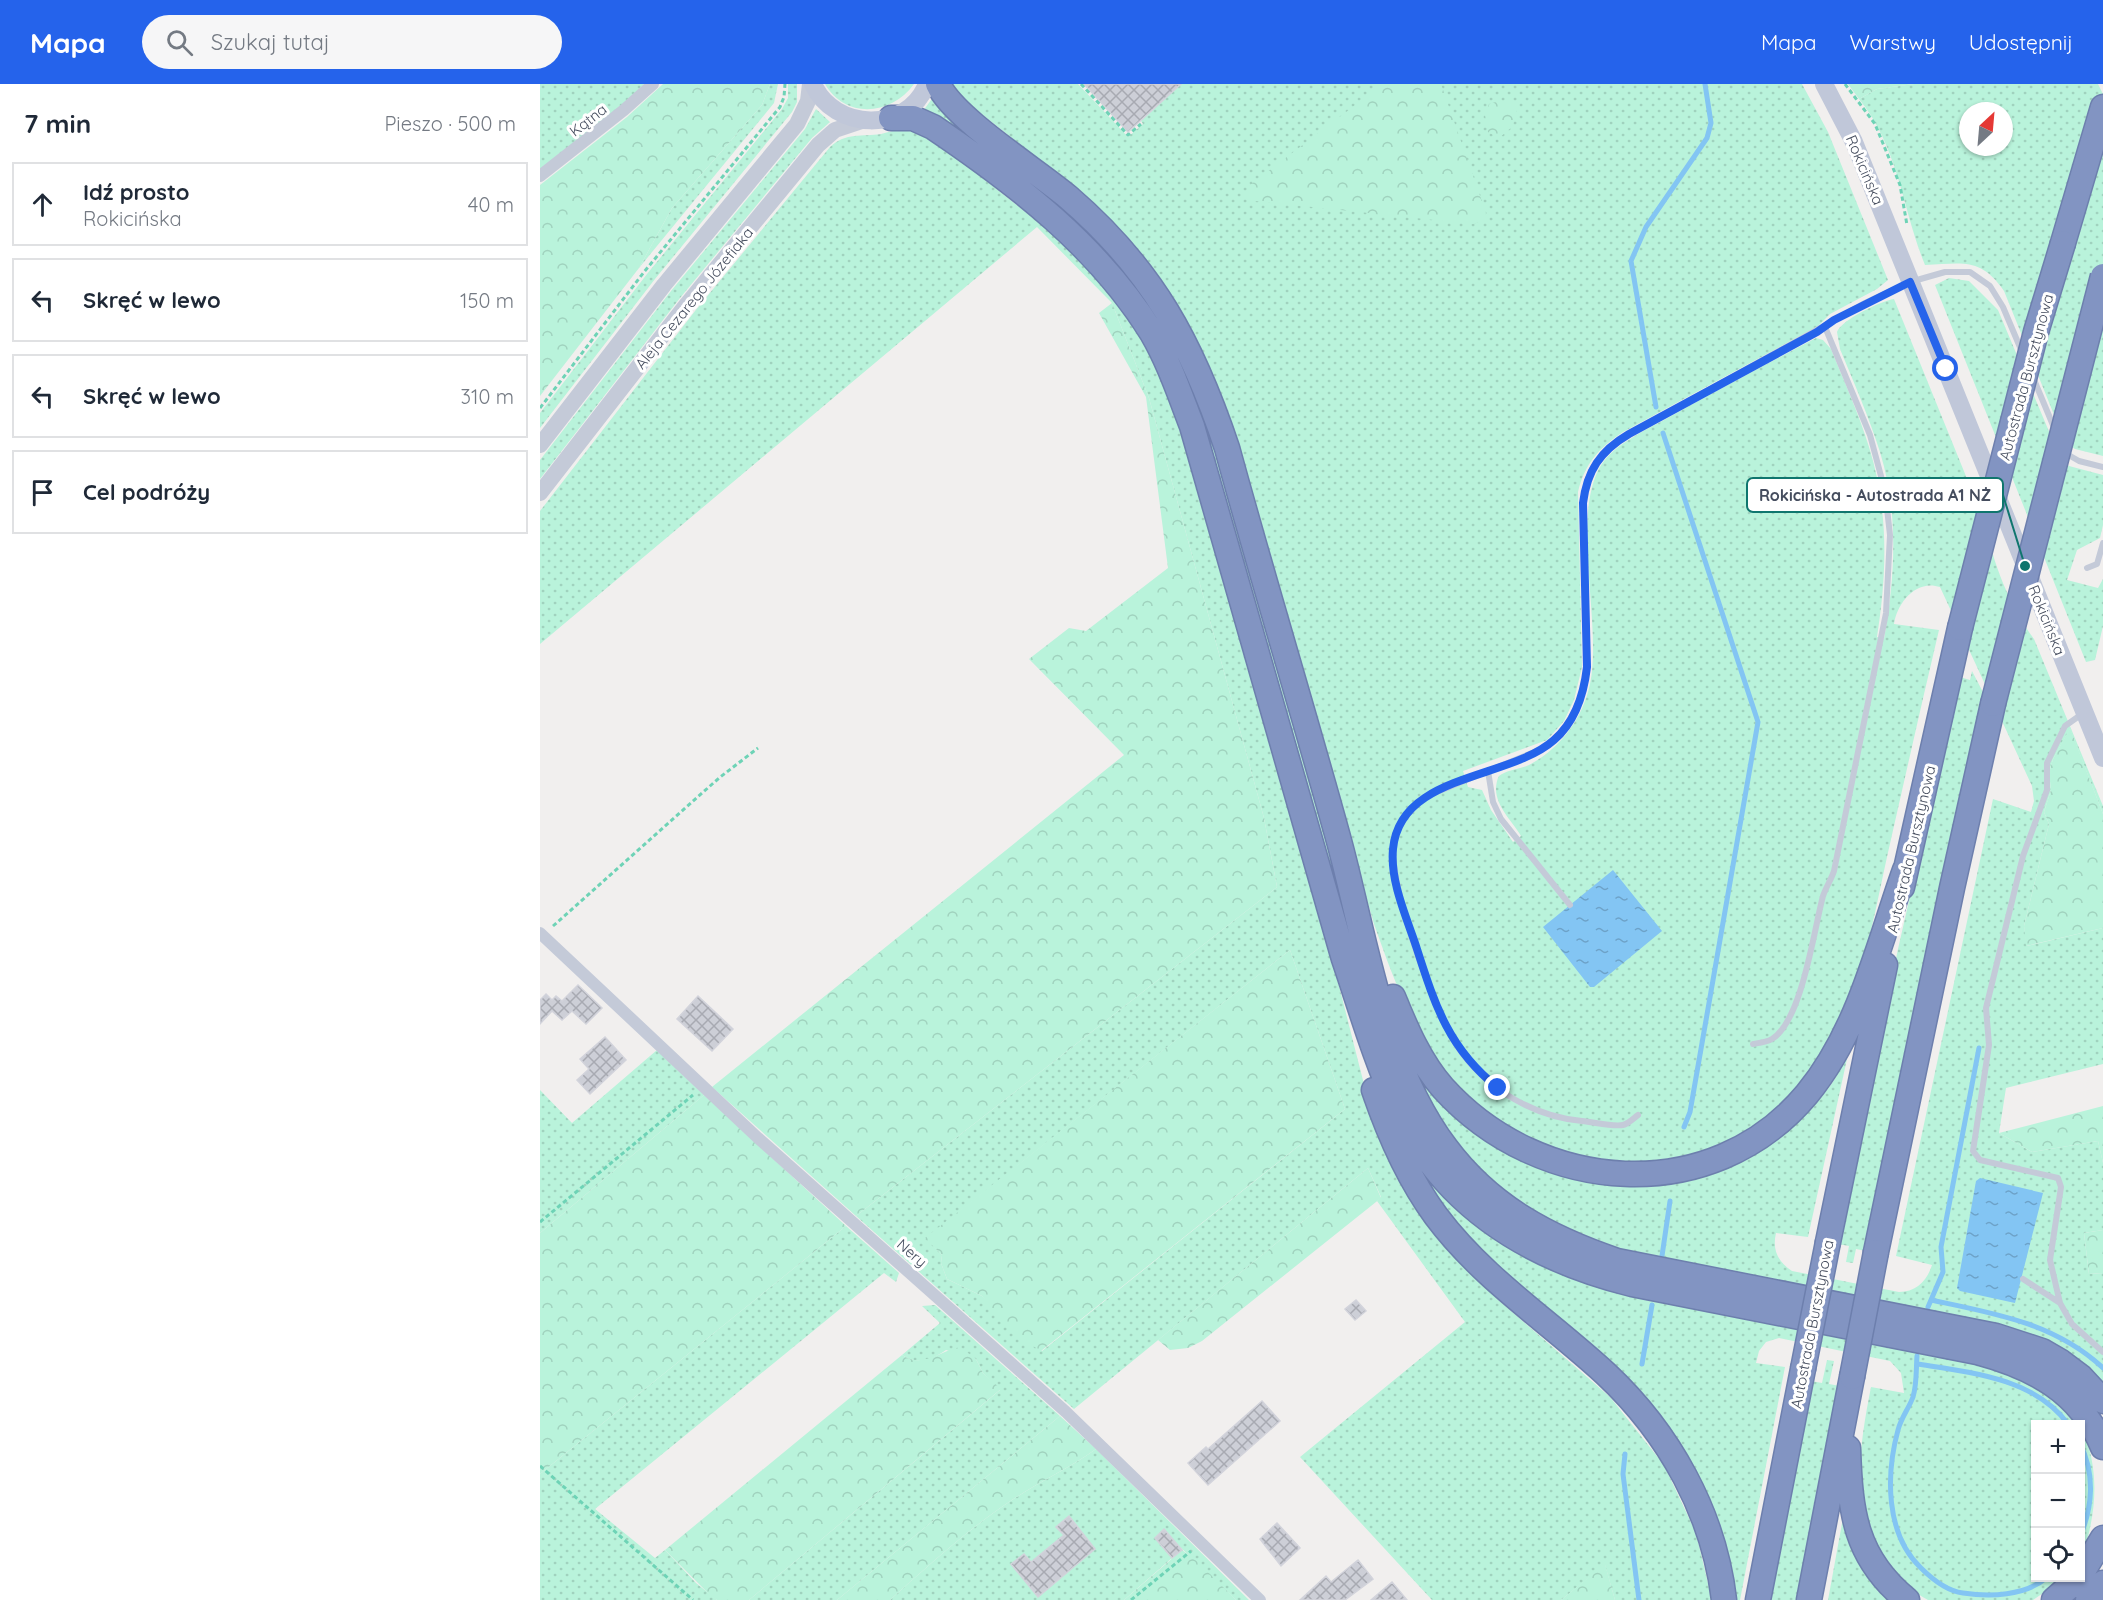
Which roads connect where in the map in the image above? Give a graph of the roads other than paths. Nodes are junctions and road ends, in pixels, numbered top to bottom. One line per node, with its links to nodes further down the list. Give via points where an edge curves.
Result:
1 (653, 84): 9 (street, Kątna)
2 (811, 84): 8 (main road, via 830,107); 13 (street, Aleja Cezarego Józefiaka, via 797,124 664,285)
3 (927, 84): 7 (main road, via 911,106)
4 (938, 84): 21 (highway, via 952,105 1068,198 1114,241 1153,289 1180,332 1207,390 1227,448)
5 (1824, 84): 11 (main road, Rokicińska, via 1854,142)
6 (2103, 107): 22 (highway, Autostrada Bursztynowa, bridge, via 2036,332 1960,628)
7 (891, 118): 8 (main road); 25 (highway, via 914,118 933,127 1059,224 1120,287 1167,361 1192,426)
8 (862, 121): 15 (street, Aleja Cezarego Józefiaka, via 841,127 823,139 687,304)
9 (540, 177)
10 (2103, 276): 32 (highway, bridge, via 1993,704)
11 (1910, 282): 12 (lane); 14 (lane, via 1962,271 1976,275 1990,286 2003,307 2064,452 2079,461); 18 (main road, Rokicińska)
12 (1825, 327): 20 (lane, via 1629,434 1598,459 1587,481 1583,503 1588,657 1581,698 1554,740 1521,759); 26 (lane, via 1870,435 1880,473 1889,526 1889,586 1834,871 1822,898 1806,971 1782,1027 1772,1039)
13 (540, 445)
14 (2103, 467)
15 (540, 494)
16 (2103, 543): 17 (lane, via 2097,564)
17 (2087, 568)
18 (2085, 712): 19 (main road, Rokicińska); 29 (lane, via 2066,726 2047,763 2047,790 2023,856 1986,1008 1989,1045 1974,1151 1980,1160 2052,1175 2060,1182 2050,1260)
19 (2103, 758)
20 (1488, 771): 23 (lane, via 1492,802 1502,819); 27 (lane, via 1419,802 1400,824 1394,843 1396,881 1438,1012 1461,1053 1480,1073 1527,1106 1558,1117 1623,1125)
21 (1339, 842): 22 (highway, via 1382,972 1415,1046 1442,1086 1485,1127 1524,1150 1562,1165 1609,1174 1659,1173 1716,1158 1753,1140 1799,1103 1845,1036); 31 (highway, via 1390,1032 1418,1104 1458,1163 1521,1219 1562,1241 1617,1261 2019,1343 2061,1362)
22 (1905, 870): 40 (highway, Autostrada Bursztynowa, bridge)
23 (1570, 905)
24 (541, 934): 38 (street, Nery, via 702,1087 1048,1396)
25 (1344, 959): 33 (highway, via 1387,1083 1413,1135 1461,1196 1514,1238 1560,1262 1632,1284 1977,1352 2014,1364 2067,1394 2090,1420); 39 (highway, via 1363,1055 1397,1151 1410,1175 1436,1216 1466,1251 1605,1374 1650,1422 1677,1462 1704,1517)
26 (1754, 1044)
27 (1638, 1115)
28 (2023, 1279): 29 (lane)
29 (2060, 1303): 30 (lane, via 2072,1324)
30 (2103, 1352)
31 (2103, 1401)
32 (1847, 1404): 41 (highway); 42 (highway, via 1850,1493 1856,1528 1876,1568)
33 (2103, 1447)
34 (2103, 1538): 35 (highway)
35 (2085, 1569)
36 (2074, 1582): 43 (highway)
37 (2103, 1583): 44 (highway)
38 (1260, 1600)
39 (1724, 1600)
40 (1758, 1600)
41 (1809, 1600)
42 (1907, 1600)
43 (2054, 1600)
44 (2088, 1600)

